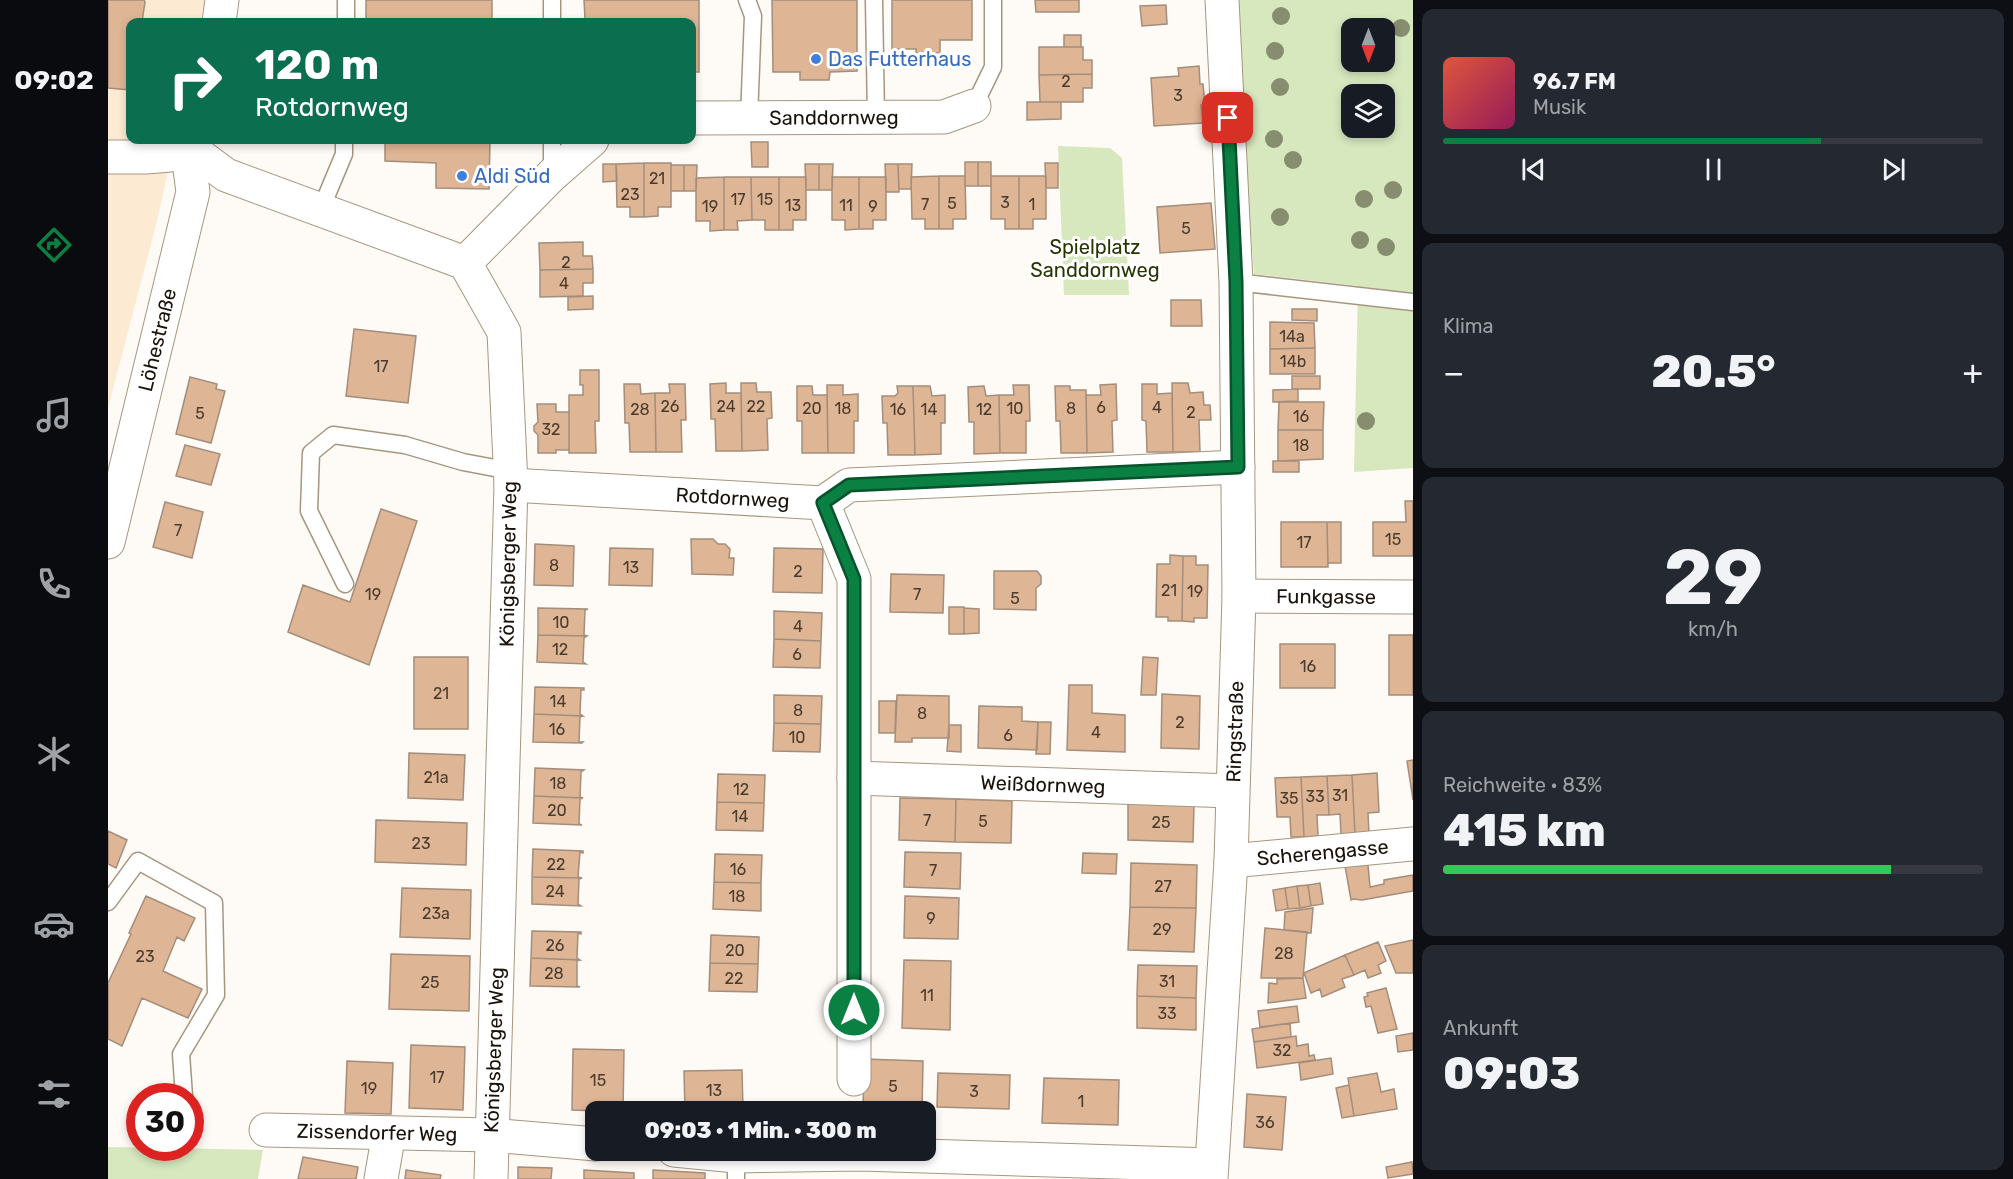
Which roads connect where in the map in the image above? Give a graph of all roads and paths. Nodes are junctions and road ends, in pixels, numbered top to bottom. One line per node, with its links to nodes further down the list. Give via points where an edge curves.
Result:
1 (222, 0): 8 (street)
2 (346, 0): 9 (lane)
3 (552, 0): 10 (lane)
4 (747, 0): 13 (lane, via 753,16)
5 (874, 0): 14 (lane)
6 (993, 0): 11 (lane, via 993,67)
7 (1222, 0): 25 (street, Ringstraße)
8 (220, 18)
9 (345, 18)
10 (552, 18)
11 (974, 106): 14 (street, Sanddornweg, via 944,117)
12 (696, 118): 13 (street, Sanddornweg)
13 (749, 118): 14 (street, Sanddornweg)
14 (876, 118)
15 (187, 144): 21 (street, via 170,155)
16 (190, 144): 30 (street, Löhestraße, via 193,192)
17 (192, 144): 23 (street, via 226,175)
18 (344, 144): 23 (lane, via 344,154)
19 (552, 144): 22 (lane)
20 (587, 144): 22 (street)
21 (108, 157)
22 (552, 175): 24 (street)
23 (321, 208): 24 (street)
24 (465, 263): 28 (street, Königsberger Weg, via 504,332)
25 (1236, 282): 26 (lane); 27 (street, Ringstraße)
26 (1413, 302)
27 (1238, 467): 29 (street, via 849,485); 32 (street, Ringstraße)
28 (511, 478): 29 (street, Rotdornweg); 31 (lane, via 405,445 333,435 311,453 309,511); 43 (street, Königsberger Weg)
29 (823, 503): 34 (street, via 854,579)
30 (108, 542)
31 (345, 584)
32 (1239, 596): 33 (street, Funkgasse); 35 (street, Ringstraße)
33 (1413, 597)
34 (854, 778): 35 (street, Weißdornweg); 39 (street)
35 (1233, 791): 37 (street, Ringstraße)
36 (1413, 844): 37 (street, Scherengasse)
37 (1231, 861): 47 (street, Ringstraße)
38 (108, 902): 40 (lane, via 138,861 214,903 216,994 181,1054)
39 (854, 1079)
40 (183, 1083)
41 (266, 1130): 42 (street, Zissendorfer Weg)
42 (389, 1133): 43 (street, Zissendorfer Weg); 48 (street)
43 (491, 1135): 44 (street, Zissendorfer Weg); 49 (street, Königsberger Weg)
44 (585, 1143)
45 (714, 1161): 46 (street)
46 (736, 1167): 47 (street, via 861,1154)
47 (1211, 1172)
48 (381, 1179)
49 (490, 1179)

